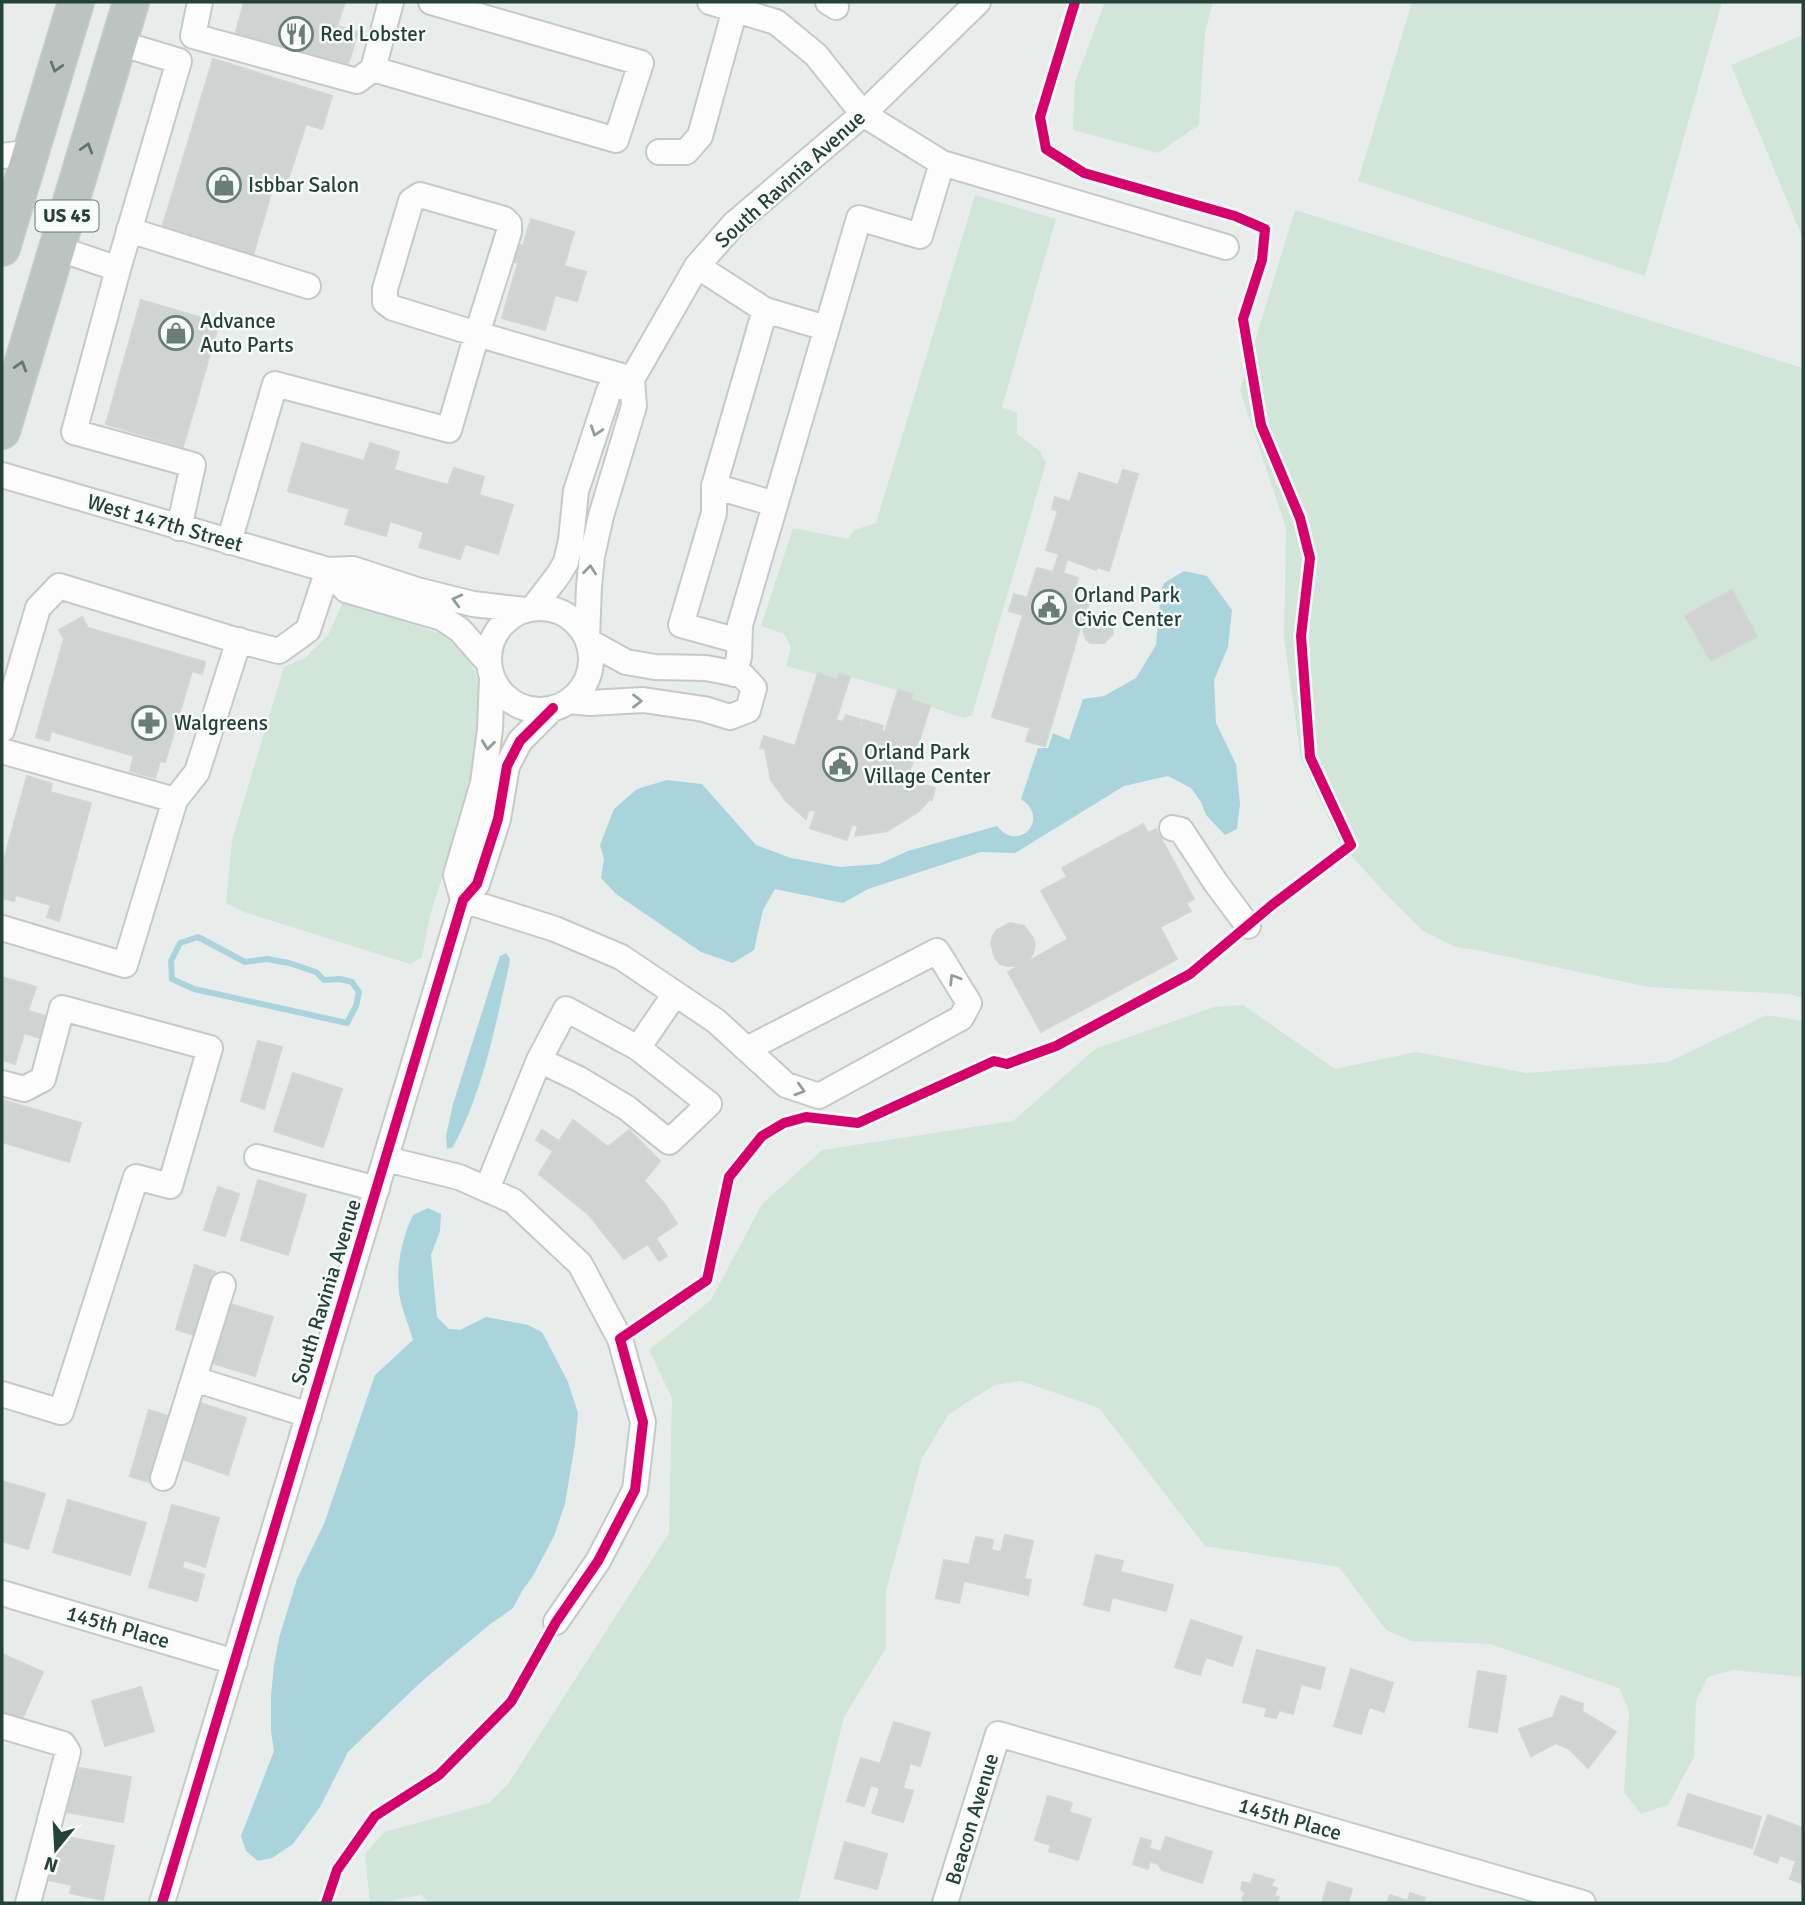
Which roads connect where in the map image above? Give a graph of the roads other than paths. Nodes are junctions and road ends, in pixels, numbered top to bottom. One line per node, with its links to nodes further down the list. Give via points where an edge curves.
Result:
1 (76, 2): 13 (highway, US 45, one-way to 13)
2 (131, 2): 9 (highway, US 45)
3 (200, 2): 10 (street, via 193,36 358,81)
4 (391, 2): 10 (street)
5 (431, 2): 10 (street, via 641,63 615,141)
6 (710, 2): 8 (street)
7 (978, 2): 11 (street, South Ravinia Avenue)
8 (736, 6): 11 (street, via 776,22 816,55); 12 (street, via 700,136 686,152)
9 (119, 43): 15 (street, via 179,61); 18 (highway, US 45, one-way to 9)
10 (373, 69)
11 (863, 114): 14 (street); 19 (street, South Ravinia Avenue, via 734,224)
12 (659, 152)
13 (16, 154): 17 (highway, US 45)
14 (942, 163): 16 (street); 23 (street, via 920,236 859,218)
15 (129, 230): 20 (street); 21 (street)
16 (1226, 247)
17 (2, 248)
18 (57, 248): 20 (street); 26 (highway, US 45, one-way to 18)
19 (697, 266): 22 (street); 25 (street, South Ravinia Avenue)
20 (118, 269): 30 (street, via 74,432 193,466)
21 (308, 286)
22 (765, 310): 23 (street); 28 (street)
23 (826, 328): 29 (street)
24 (477, 334): 24 (street, via 385,302 411,201 420,195 509,223); 25 (street); 31 (street, via 449,430 275,384)
25 (632, 379): 33 (street, South Ravinia Avenue, one-way to 33, via 609,391 576,491 566,562); 35 (street, South Ravinia Avenue, one-way to 25, via 592,556 634,406)
26 (2, 431)
27 (2, 475): 30 (street, West 147th Street)
28 (714, 486): 29 (street); 36 (street, via 714,513 681,625)
29 (775, 504): 36 (street)
30 (179, 528): 31 (street, West 147th Street)
31 (229, 542): 32 (street, West 147th Street)
32 (328, 570): 33 (street, West 147th Street, one-way to 32, via 473,604 353,569); 34 (street, via 307,630 295,641 279,651); 37 (street, West 147th Street, via 346,590 442,618 460,630)
33 (529, 609): 35 (street, via 552,609 566,615); 37 (street, via 502,624 490,649)
34 (239, 640): 40 (street, via 59,586 37,608); 42 (street, via 197,772)
35 (587, 640): 38 (street, via 626,662); 39 (street, via 590,673 582,689)
36 (739, 641): 38 (street)
37 (490, 670): 39 (street, via 499,689 521,706 537,710); 44 (street, South Ravinia Avenue, one-way to 44, via 490,729 483,783 456,875)
38 (734, 674): 39 (street, one-way to 38, via 643,700 704,709 730,718 748,710 754,688 742,675)
39 (561, 705): 44 (street, South Ravinia Avenue, via 520,741 507,766 498,818 477,884)
40 (2, 730)
41 (2, 751): 42 (street)
42 (175, 800): 46 (street, via 125,965)
43 (1172, 828): 45 (street, via 1181,830)
44 (463, 900): 47 (street, via 555,929 621,957); 53 (street, South Ravinia Avenue)
45 (1248, 926)
46 (2, 928)
47 (675, 993): 48 (street); 49 (street)
48 (638, 1048): 50 (street, via 566,1009); 50 (street, via 709,1104 669,1142 627,1108)
49 (747, 1049): 49 (street, one-way to 49, via 786,1085 819,1096 961,1018 969,1003 937,951)
50 (539, 1060): 55 (street)
51 (2, 1083): 58 (street, via 23,1089 43,1079 62,1009 210,1048 170,1186 136,1177 61,1412)
52 (257, 1157): 54 (street)
53 (386, 1158): 54 (street, South Ravinia Avenue); 55 (street)
54 (377, 1189): 59 (street, South Ravinia Avenue)
55 (487, 1189): 62 (street, via 513,1201 580,1264 620,1339 643,1422 635,1490 598,1560)
56 (223, 1284): 57 (street)
57 (194, 1379): 59 (street); 60 (street)
58 (2, 1394)
59 (309, 1415): 63 (street, South Ravinia Avenue)
60 (163, 1478)
61 (2, 1593): 63 (street, 145th Place)
62 (555, 1622)
63 (235, 1662): 67 (street, South Ravinia Avenue)
64 (2, 1726): 66 (street, via 62,1744 68,1752)
65 (998, 1734): 68 (street, Beacon Avenue); 69 (street, 145th Place)
66 (28, 1903)
67 (162, 1903)
68 (945, 1903)
69 (1583, 1903)

